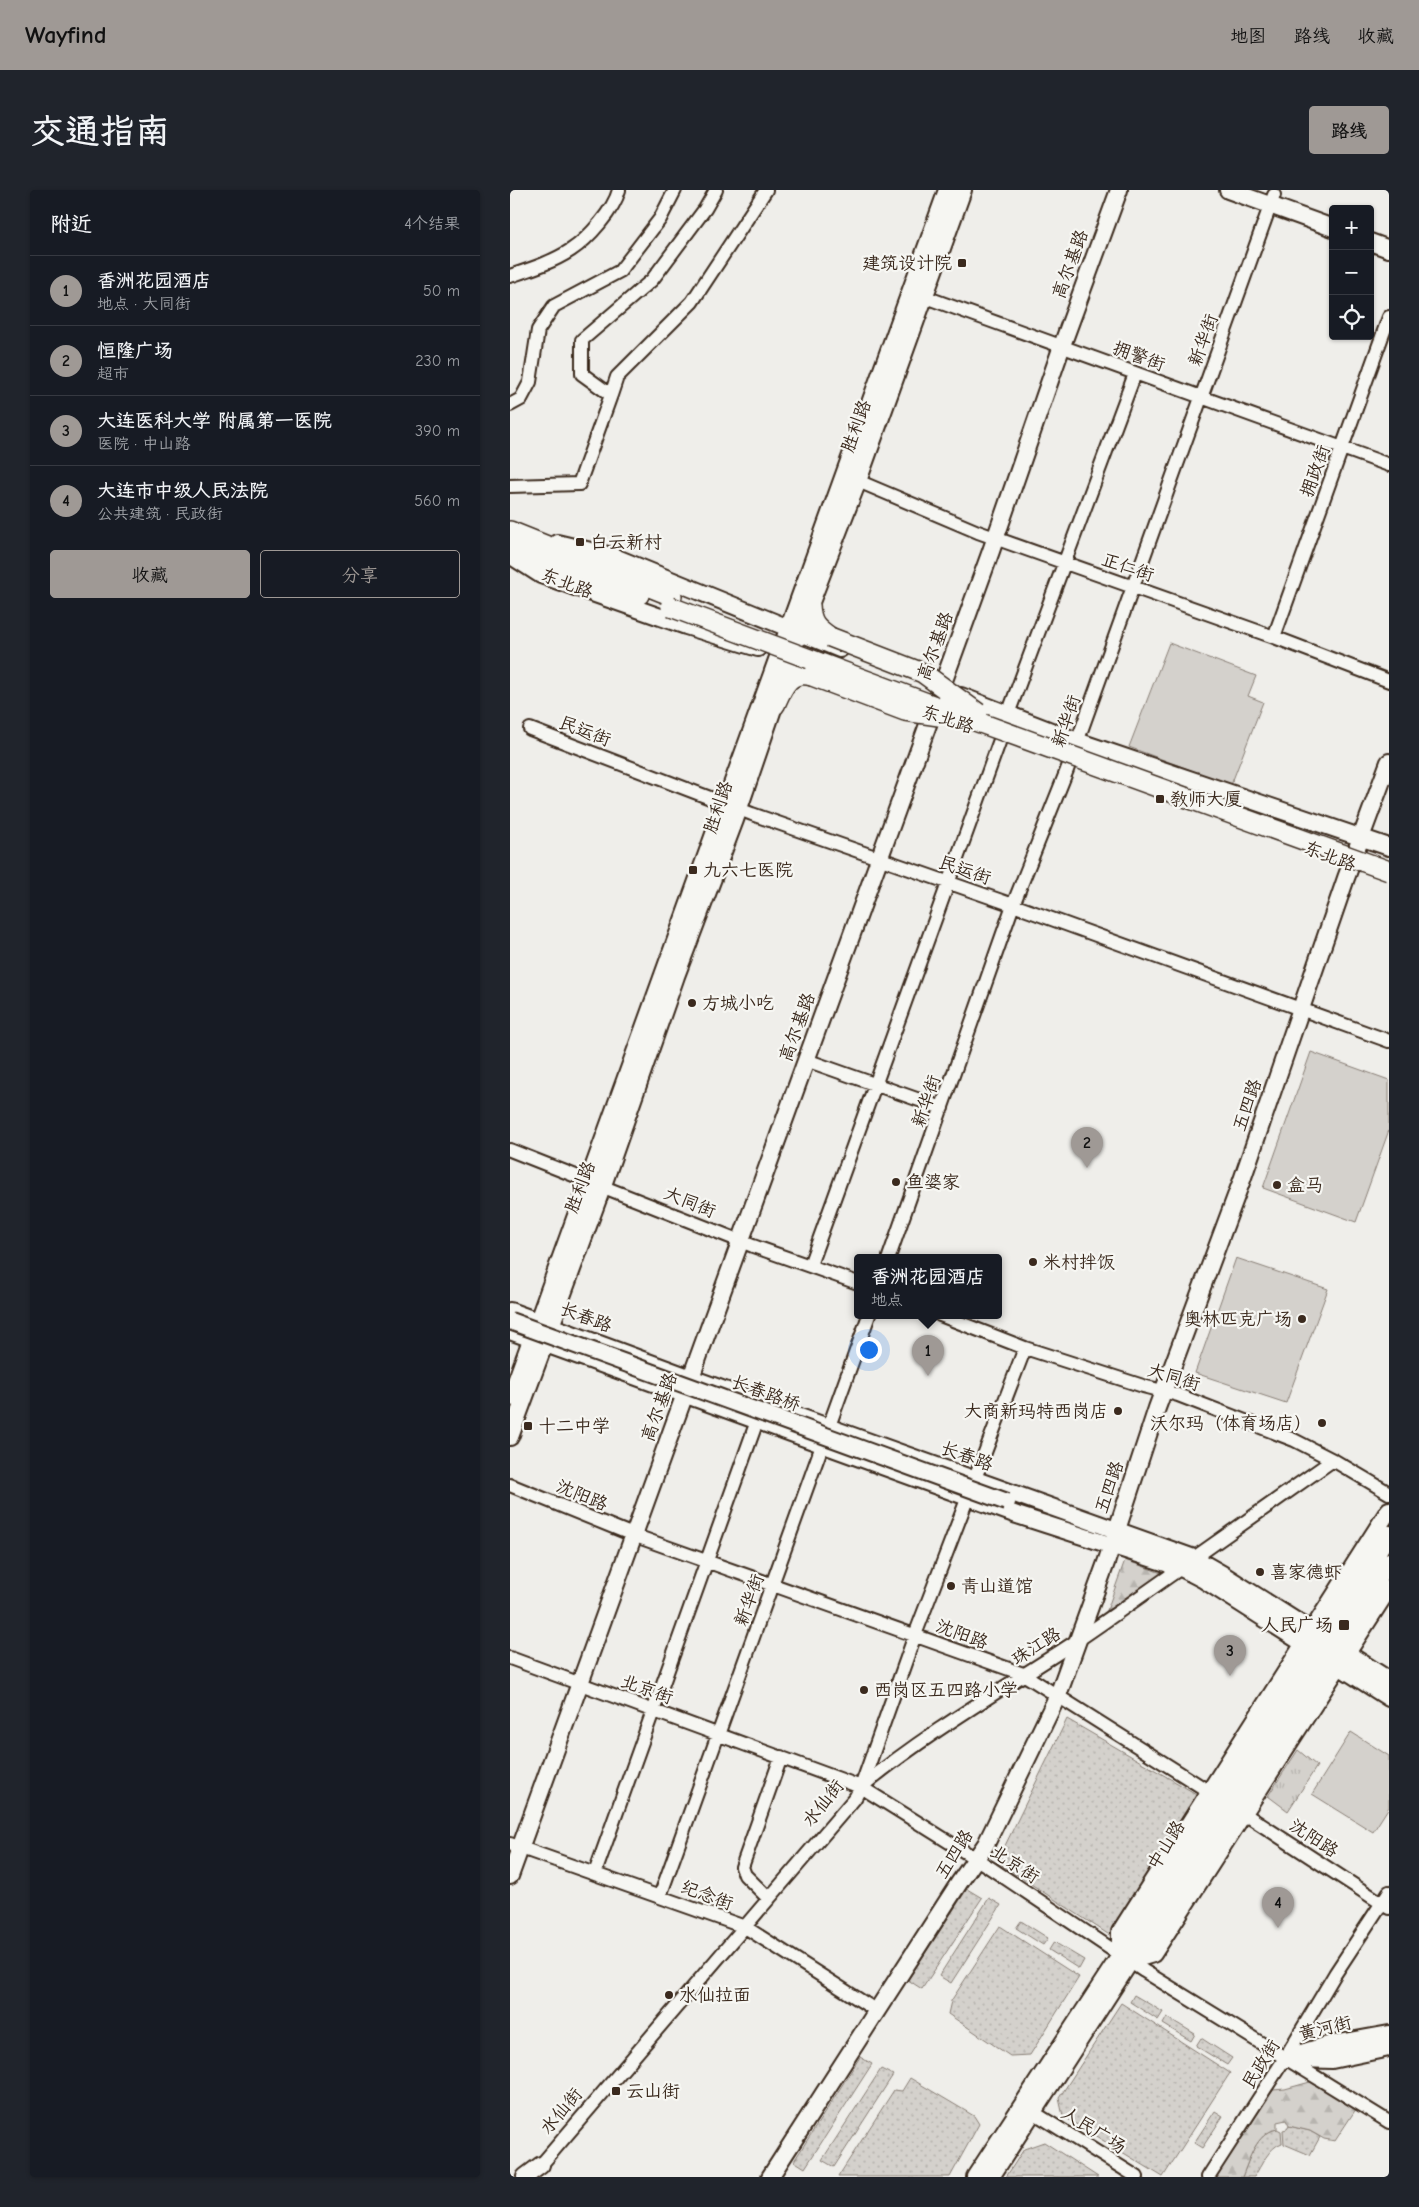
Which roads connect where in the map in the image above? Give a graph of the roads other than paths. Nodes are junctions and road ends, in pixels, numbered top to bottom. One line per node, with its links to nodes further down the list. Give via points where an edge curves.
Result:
1 (619, 190): 16 (street, via 604,219 572,249)
2 (676, 190): 23 (street, via 660,219 620,271 554,306 538,330 530,382 521,399)
3 (716, 190): 21 (street, via 652,280 582,340 582,374)
4 (766, 190): 21 (street, via 692,302 617,377)
5 (947, 190): 17 (main road, 胜利路)
6 (964, 190): 17 (main road, 胜利路)
7 (1119, 190): 19 (main road, 高尔基路)
8 (1228, 190): 9 (main road)
9 (1268, 197): 10 (main road); 11 (main road); 22 (street, 新华街)
10 (1329, 216)
11 (1329, 226)
12 (1374, 231): 13 (main road)
13 (1389, 237)
14 (1374, 243): 15 (main road)
15 (1389, 249)
16 (510, 276)
17 (914, 293): 19 (street, 拥警街); 26 (main road, 胜利路); 36 (main road, 胜利路)
18 (1389, 317): 24 (street, 拥政街)
19 (1062, 346): 22 (street, 拥警街); 29 (main road, 高尔基路)
20 (1133, 379): 32 (street)
21 (611, 396): 27 (street, via 579,484)
22 (1201, 397): 24 (street, 拥警街); 33 (street, 新华街)
23 (510, 405)
24 (1342, 448): 25 (street, 拥警街); 37 (street, 拥政街)
25 (1389, 466)
26 (858, 481): 29 (street, 正仁街); 35 (main road, 胜利路)
27 (510, 486)
28 (518, 533): 34 (highway, 东北路); 36 (main road, 东北路, via 612,556)
29 (996, 538): 32 (street, 正仁街); 40 (main road, 高尔基路)
30 (510, 550): 34 (highway, 东北路)
31 (510, 555): 38 (main road, 东北路, via 541,575)
32 (1064, 563): 33 (street, 正仁街); 43 (street)
33 (1133, 587): 37 (street, 正仁街); 47 (street, 新华街)
34 (672, 602): 44 (highway, 东北路, bridge)
35 (810, 605): 36 (main road, 胜利路); 44 (highway, bridge, via 815,626 830,637 923,673)
36 (794, 631): 38 (main road, 胜利路); 40 (main road, 东北路)
37 (1274, 637): 39 (street, 正仁街)
38 (786, 657): 41 (main road, 胜利路); 42 (main road, 东北路); 50 (main road, 胜利路)
39 (1389, 681)
40 (941, 688): 42 (main road, 高尔基路); 43 (main road, 东北路)
41 (775, 705): 44 (highway, bridge, via 782,688 791,678 802,673 905,711); 50 (main road, 胜利路)
42 (932, 714): 46 (main road, 东北路); 53 (main road, 高尔基路)
43 (1008, 714): 47 (main road, 东北路)
44 (977, 717): 54 (highway, 东北路); 56 (highway, 东北路, bridge)
45 (530, 729): 50 (street, 民运街)
46 (1001, 737): 48 (main road, 东北路); 58 (street)
47 (1077, 741): 48 (street, 新华街); 51 (main road, 东北路)
48 (1070, 761): 55 (main road, 东北路); 59 (street, 新华街)
49 (1389, 762): 51 (main road, 五四路)
50 (732, 805): 53 (street, 民运街); 66 (main road, 胜利路)
51 (1361, 838): 52 (main road, 东北路); 55 (main road, 五四路)
52 (1389, 847)
53 (880, 858): 58 (street, 民运街); 62 (main road, 高尔基路)
54 (1389, 860)
55 (1352, 863): 57 (main road, 东北路); 60 (main road, 五四路)
56 (1389, 871)
57 (1389, 879)
58 (949, 882): 59 (street, 民运街); 63 (street)
59 (1013, 905): 60 (street, 民运街); 64 (street, 新华街)
60 (1301, 1009): 61 (street, 民运街); 80 (main road, 五四路)
61 (1389, 1042)
62 (806, 1060): 63 (street); 67 (main road, 高尔基路)
63 (876, 1085): 64 (street); 69 (street)
64 (942, 1108): 68 (street, 新华街)
65 (510, 1150): 66 (street, 大同街)
66 (595, 1185): 67 (street, 大同街); 75 (main road, 胜利路)
67 (741, 1241): 69 (street, 大同街); 79 (main road, 高尔基路)
68 (890, 1254)
69 (810, 1265): 70 (street, 大同街)
70 (854, 1282)
71 (510, 1311): 75 (main road, 长春路)
72 (868, 1319): 84 (street, 新华街)
73 (950, 1319): 78 (street, 大同街)
74 (510, 1321): 93 (main road, 长春路桥, bridge)
75 (545, 1323): 77 (main road, 胜利路); 79 (main road, 长春路)
76 (510, 1331): 77 (main road, 长春路)
77 (538, 1341): 81 (main road, 长春路); 82 (main road, 胜利路); 85 (main road, 胜利路)
78 (1025, 1348): 80 (street, 大同街); 88 (street, 水仙街)
79 (691, 1378): 81 (main road, 高尔基路); 84 (main road, 长春路)
80 (1163, 1392): 87 (street, 大同街, via 1294,1440); 96 (main road, 五四路)
81 (685, 1394): 83 (main road, 长春路); 95 (main road, 高尔基路)
82 (510, 1398)
83 (757, 1421): 86 (main road, 长春路); 97 (street)
84 (829, 1428): 86 (street, 新华街); 88 (main road, 长春路)
85 (510, 1437)
86 (822, 1445): 91 (main road, 长春路); 100 (street, 新华街)
87 (1333, 1460): 90 (street, 大同街); 99 (street, 珠江路)
88 (975, 1480): 91 (street, 水仙街); 93 (main road, 长春路)
89 (510, 1485): 95 (street, 沈阳路)
90 (1389, 1493)
91 (969, 1498): 93 (main road, 长春路); 102 (street, 水仙街)
92 (1389, 1510): 104 (main road, via 1322,1615)
93 (1050, 1517): 96 (main road, 长春路)
94 (1389, 1534): 104 (main road, 中山路)
95 (633, 1535): 97 (street, 沈阳路); 108 (main road, 高尔基路)
96 (1113, 1538): 99 (main road, 长春路); 103 (main road, 五四路)
97 (708, 1561): 100 (street, 沈阳路); 111 (street)
98 (1389, 1561): 104 (main road, 中山路)
99 (1188, 1563): 103 (street, 珠江路); 104 (main road, 长春路)
100 (773, 1584): 102 (street, 沈阳路); 112 (street, 新华街)
101 (1389, 1588): 104 (main road, via 1357,1637)
102 (915, 1636): 106 (street, 沈阳路); 114 (street, 水仙街)
103 (1076, 1641): 106 (street, 珠江路); 109 (main road, 五四路)
104 (1325, 1648): 107 (main road, 长春路); 110 (main road, 长春路); 115 (main road); 115 (main road, 中山路)
105 (510, 1658): 108 (street, 北京街)
106 (1023, 1674): 109 (street, 沈阳路); 114 (street, 珠江路, via 924,1739)
107 (1389, 1680)
108 (580, 1682): 111 (street, 北京街); 116 (main road, 高尔基路)
109 (1058, 1695): 115 (street, 沈阳路); 117 (main road, 五四路)
110 (1389, 1698)
111 (655, 1710): 112 (street, 北京街); 118 (street)
112 (719, 1734): 113 (street, 北京街); 121 (street, 新华街)
113 (781, 1757): 114 (street, 北京街); 122 (street, via 742,1867 745,1875)
114 (861, 1788): 117 (street, 北京街); 122 (street, 水仙街)
115 (1226, 1802): 123 (street, 沈阳路); 125 (main road); 127 (main road, 中山路); 127 (main road, via 1153,1954)
116 (516, 1845): 118 (street, 纪念街); 119 (main road, 高尔基路)
117 (977, 1860): 126 (street, 北京街); 130 (main road, 五四路)
118 (595, 1873): 121 (street, 纪念街)
119 (510, 1876)
120 (1389, 1892): 123 (street, 民政街)
121 (660, 1896): 124 (street, 纪念街)
122 (769, 1898): 124 (street, 水仙街)
123 (1386, 1906): 133 (street, 民政街, via 1334,1974)
124 (744, 1927): 130 (street, 纪念街); 136 (street, 水仙街)
125 (1120, 1932): 126 (street); 127 (main road)
126 (1103, 1944): 127 (street, 北京街)
127 (1125, 1958): 128 (street, 北京街); 129 (main road, 中山路); 139 (main road, 中山路)
128 (1144, 1971): 129 (street); 133 (street, 北京街)
129 (1120, 1976): 134 (main road, 中山路)
130 (877, 2011): 137 (main road, 五四路)
131 (1389, 2034): 133 (main road, 黄河街, via 1328,2045)
132 (1389, 2048): 133 (main road, 黄河街, via 1332,2060)
133 (1285, 2058): 135 (street, 北京街); 142 (street, 民政街)
134 (1033, 2112): 140 (main road, 中山路); 141 (street, 人民广场)
135 (1389, 2122)
136 (535, 2173): 138 (main road)
137 (773, 2176)
138 (525, 2177)
139 (975, 2177)
140 (991, 2177)
141 (1137, 2177)
142 (1208, 2177)

